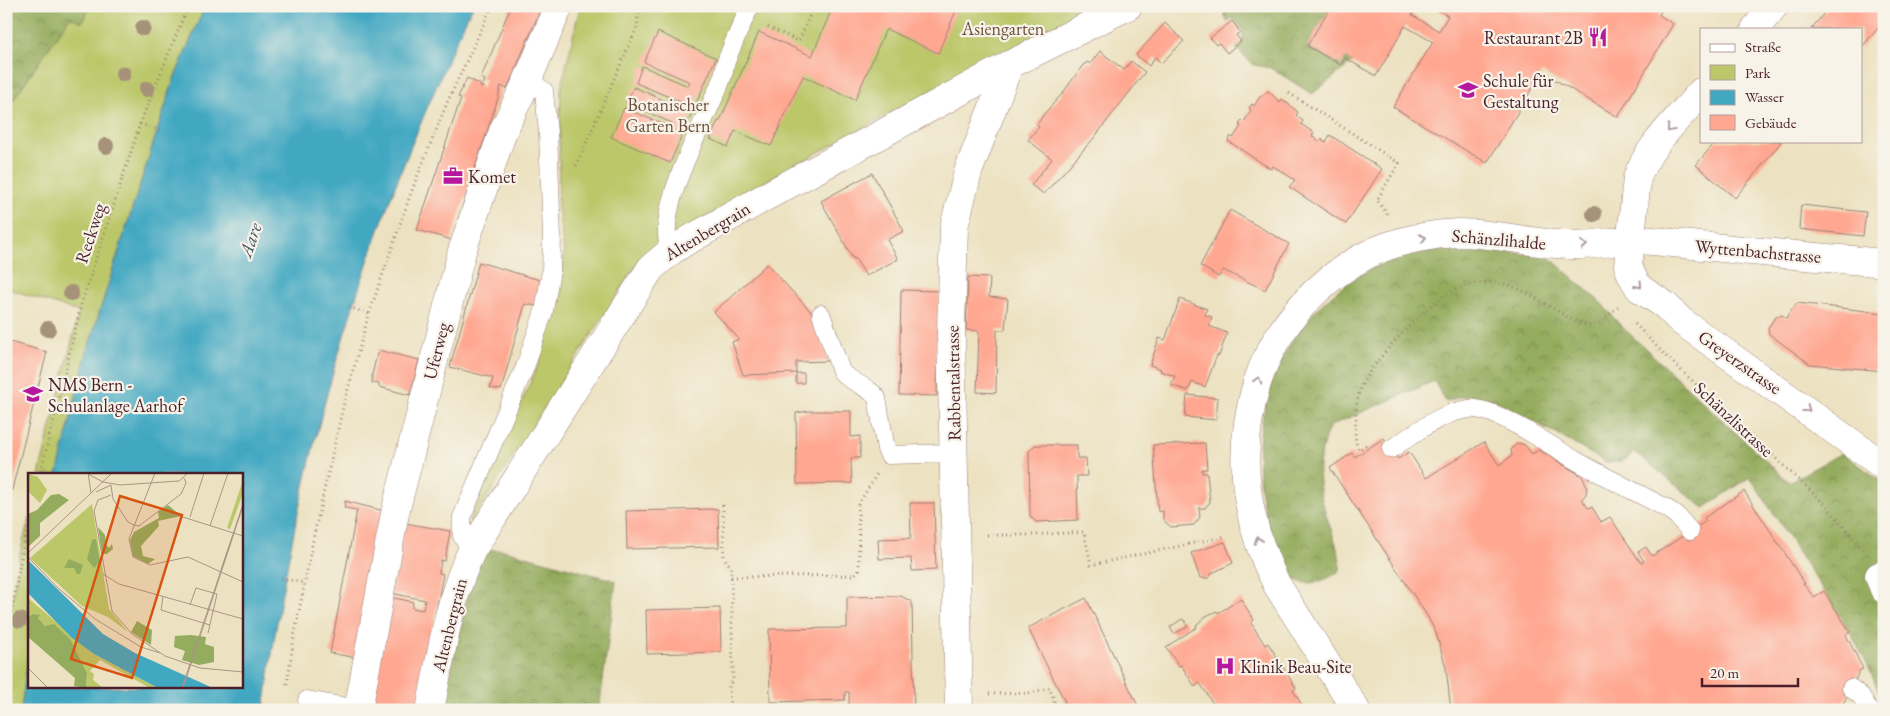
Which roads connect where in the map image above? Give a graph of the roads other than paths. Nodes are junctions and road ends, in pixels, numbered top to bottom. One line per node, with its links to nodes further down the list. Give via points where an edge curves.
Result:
1 (558, 6): 7 (street, Uferweg)
2 (750, 6): 10 (lane, via 683,168 666,225 666,242)
3 (1128, 6): 6 (street, Altenbergrain)
4 (1774, 6): 5 (street)
5 (1756, 28)
6 (1009, 65): 10 (street, Altenbergrain); 14 (street, Rabbentalstrasse, via 968,172 954,228 951,332)
7 (528, 79): 17 (lane, via 544,92 551,271 544,310 525,367 462,517 462,536); 20 (street, Uferweg, via 503,131 462,252 395,513)
8 (1700, 93): 9 (street, one-way to 9, via 1640,169 1636,178)
9 (1632, 240): 11 (street, Wyttenbachstrasse); 15 (street, Greyerzstrasse, one-way to 15, via 1628,266 1639,288); 23 (street, Schänzlihalde, one-way to 9, via 1277,585 1253,528 1247,491 1245,442 1251,403 1261,370 1282,331 1306,302 1341,272 1376,251 1432,236 1462,233 1575,246)
10 (671, 251): 17 (street, Altenbergrain, via 643,278)
11 (1884, 263)
12 (822, 314): 14 (lane, via 841,371 877,398 889,454)
13 (1391, 450): 16 (lane, via 1446,416 1477,408 1498,416 1666,508)
14 (954, 453): 22 (street, Rabbentalstrasse)
15 (1884, 466)
16 (1690, 531)
17 (472, 550): 21 (street, Altenbergrain, via 450,608)
18 (1851, 688): 24 (lane, via 1861,696)
19 (307, 700): 20 (lane)
20 (358, 709)
21 (430, 710)
22 (959, 710)
23 (1356, 710)
24 (1869, 710)

